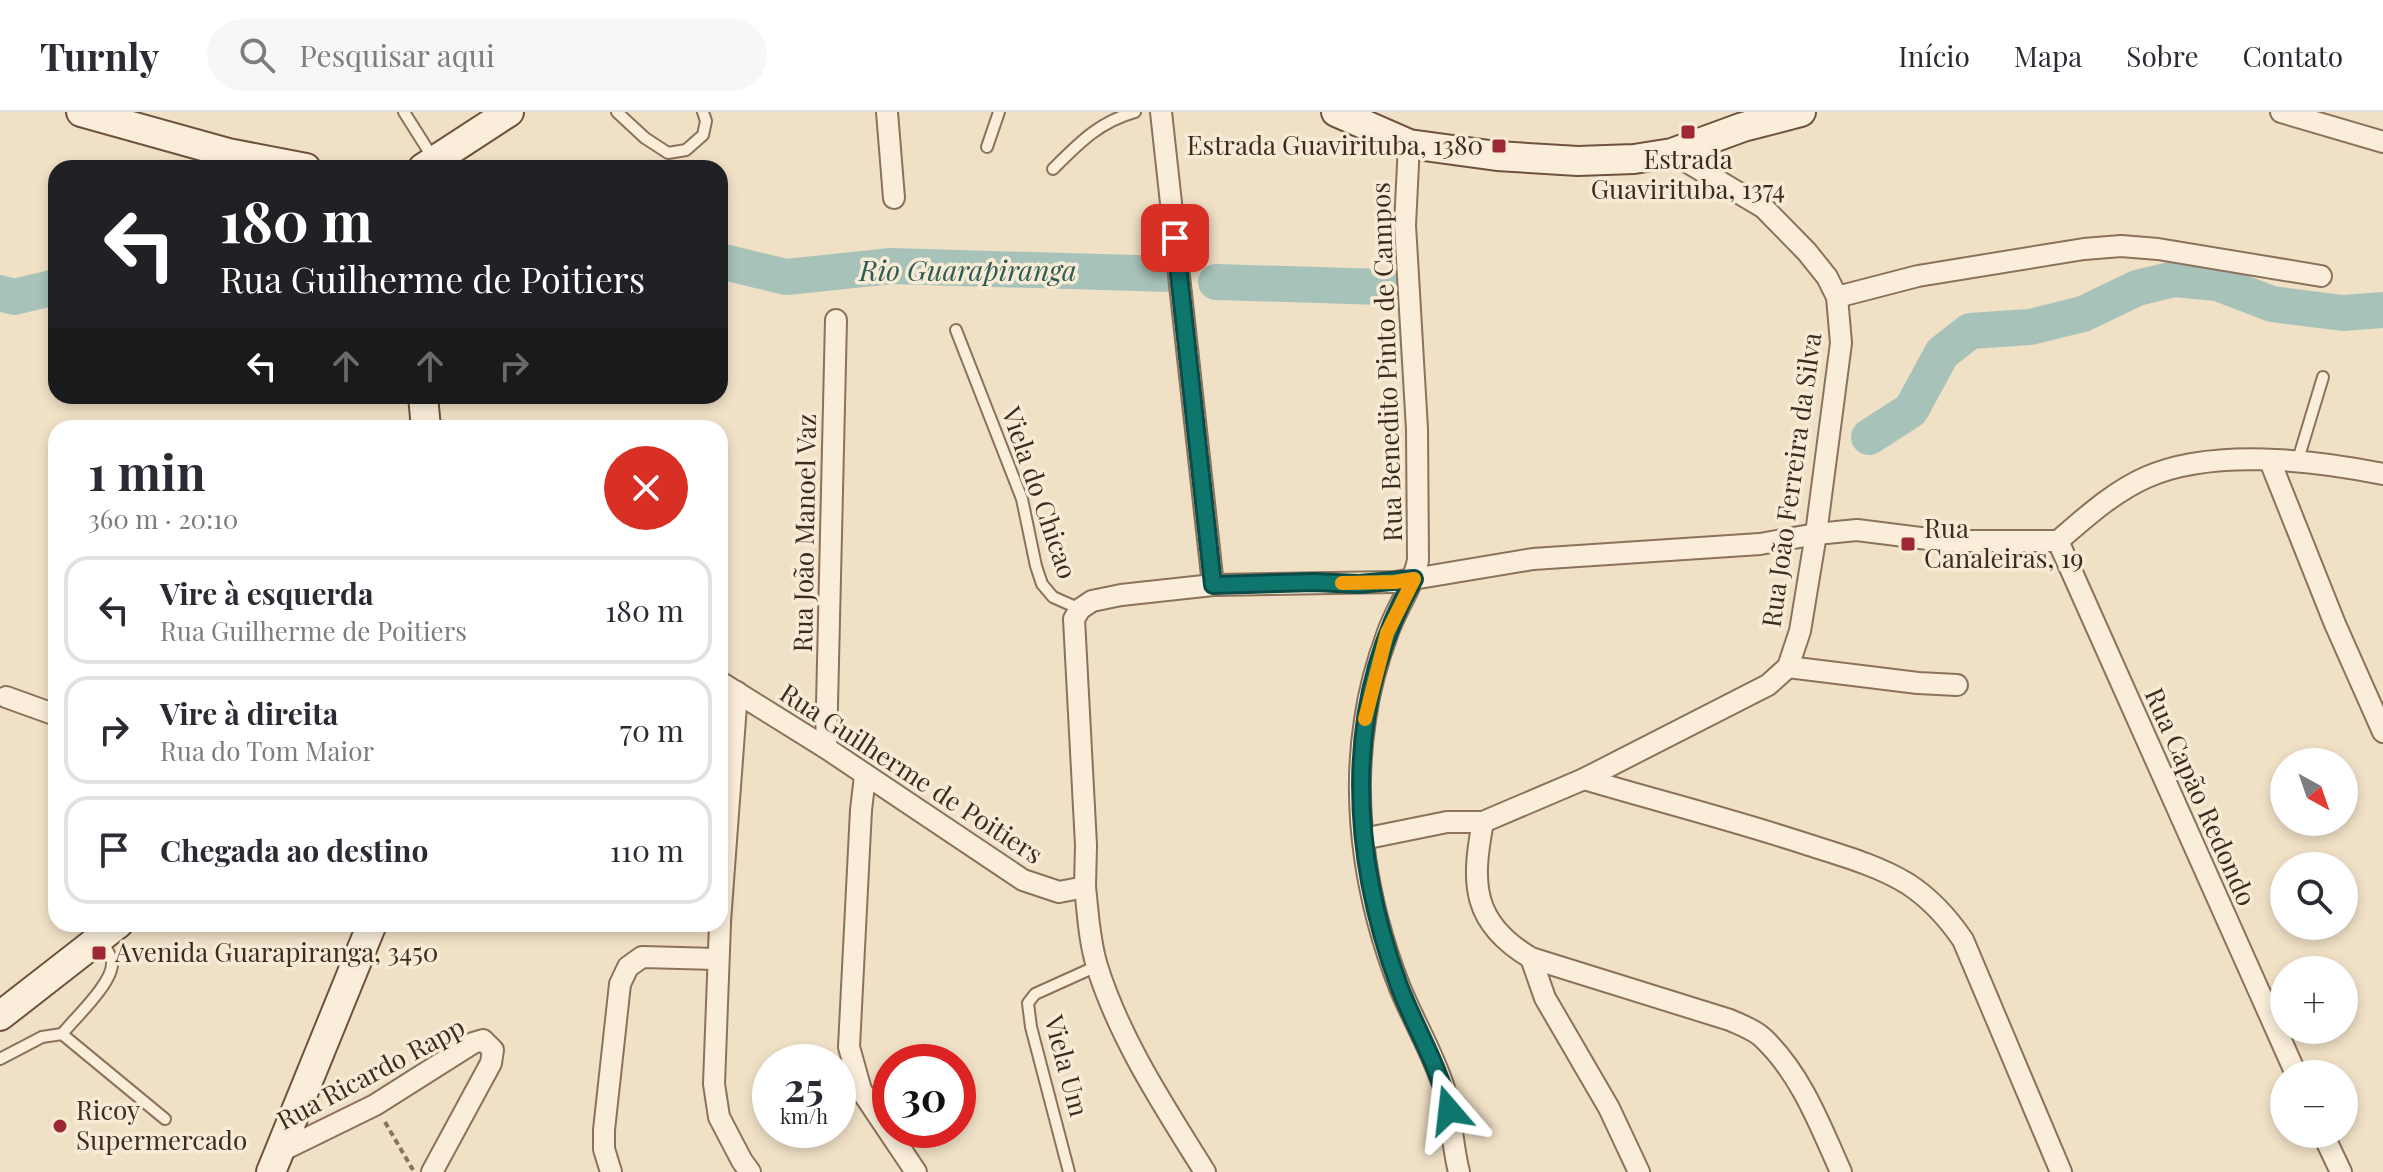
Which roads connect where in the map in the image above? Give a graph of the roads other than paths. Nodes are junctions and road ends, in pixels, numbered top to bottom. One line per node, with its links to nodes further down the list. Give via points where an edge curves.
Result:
1 (81, 112): 17 (street)
2 (404, 112): 18 (lane)
3 (509, 112): 19 (street)
4 (617, 112): 5 (lane, via 668,153 686,150 703,135)
5 (703, 112)
6 (887, 112): 21 (street)
7 (999, 112): 15 (lane)
8 (1135, 112): 20 (lane, via 1112,118)
9 (1161, 112): 33 (street)
10 (1336, 112): 14 (street)
11 (1801, 112): 16 (street)
12 (2281, 112): 13 (street)
13 (2383, 142)
14 (1409, 144): 16 (street, via 1578,161); 32 (street, Rua Benedito Pinto de Campos, via 1405,225 1419,514)
15 (987, 147)
16 (1672, 153): 23 (street, Rua João Ferreira da Silva, via 1764,208 1807,252)
17 (264, 160)
18 (427, 160)
19 (435, 160)
20 (1053, 169)
21 (894, 198)
22 (2321, 276): 23 (street, via 2121,246 1931,274)
23 (1837, 297): 30 (street, Rua João Ferreira da Silva, via 1841,343)
24 (836, 320): 41 (street, Rua João Manoel Vaz)
25 (956, 330): 34 (lane, Viela do Chicao, via 1022,499 1042,584 1053,597)
26 (2323, 377): 28 (lane)
27 (2270, 461): 28 (street); 31 (street, via 2185,465 2147,477 2108,498); 40 (street)
28 (2297, 463): 29 (street)
29 (2383, 474)
30 (1816, 534): 31 (street, via 1857,530 1944,541); 32 (street, via 1760,544 1533,559); 35 (street, Rua João Ferreira da Silva, via 1800,631)
31 (2058, 541): 57 (street, Rua Capão Redondo)
32 (1414, 579): 33 (street); 45 (street, via 1387,633 1365,719 1359,773)
33 (1213, 585): 34 (street, via 1121,595)
34 (1080, 609): 46 (street, Rua Guilherme de Poitiers, via 1074,637)
35 (1788, 667): 36 (street); 43 (street, Rua João Ferreira da Silva, via 1768,685)
36 (1957, 685)
37 (728, 687): 41 (street, Rua Guilherme de Poitiers)
38 (6, 697): 39 (street)
39 (48, 712)
40 (2383, 732)
41 (826, 748): 42 (street, Rua Guilherme de Poitiers)
42 (865, 776): 46 (street, Rua Guilherme de Poitiers, via 1023,880 1059,892); 64 (street, via 849,1047 861,1090)
43 (1584, 779): 44 (street, Rua João Ferreira da Silva); 70 (street, via 1858,861 1920,893 1963,940)
44 (1483, 822): 45 (street, Rua João Ferreira da Silva, via 1447,822); 51 (street, via 1475,880 1480,905 1492,926)
45 (1363, 839): 67 (street, via 1380,933 1444,1090)
46 (1085, 887): 53 (street)
47 (108, 932): 54 (street)
48 (109, 932): 55 (lane, via 112,968 107,981)
49 (369, 932): 60 (street)
50 (719, 932): 52 (street)
51 (1531, 958): 68 (street, via 1545,998 1609,1108); 69 (street, via 1730,1020 1761,1035 1813,1109)
52 (717, 959): 62 (street, via 642,957 628,967 620,984 604,1130); 63 (street, via 714,1084 719,1117)
53 (1097, 966): 65 (lane, Viela Um, via 1035,994 1028,1003); 66 (street, via 1140,1066)
54 (0, 1016)
55 (62, 1034): 56 (lane, via 42,1037); 58 (lane)
56 (0, 1059)
57 (2290, 1060)
58 (165, 1119)
59 (2330, 1148): 71 (street)
60 (274, 1163): 61 (street, Rua Ricardo Rapp, via 483,1040 493,1050 491,1063)
61 (432, 1172)
62 (611, 1172)
63 (750, 1172)
64 (916, 1172)
65 (1069, 1172)
66 (1205, 1172)
67 (1459, 1172)
68 (1639, 1172)
69 (1841, 1172)
70 (2061, 1172)
71 (2341, 1172)

